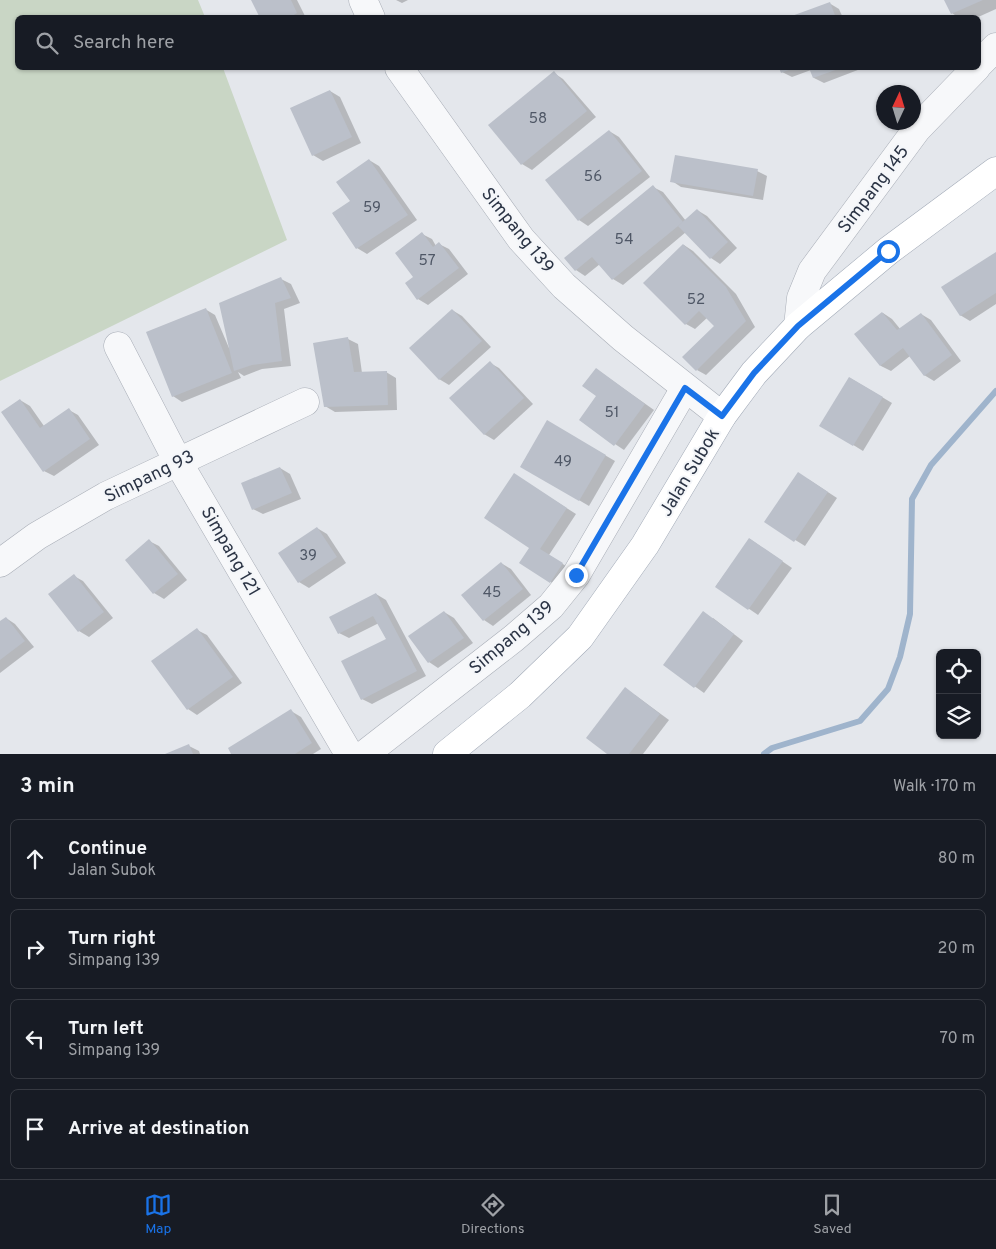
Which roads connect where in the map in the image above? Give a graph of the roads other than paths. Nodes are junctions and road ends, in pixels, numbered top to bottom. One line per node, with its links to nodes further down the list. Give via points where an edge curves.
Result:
1 (363, 0): 2 (street)
2 (370, 15)
3 (996, 47): 4 (street, Simpang 145)
4 (981, 62)
5 (400, 70): 10 (street, Simpang 139, via 521,239 564,286)
6 (973, 70): 8 (street, Simpang 145, via 917,129 812,271 801,298)
7 (996, 171): 8 (main road, Jalan Subok, via 888,251)
8 (798, 326): 12 (main road, Jalan Subok, via 754,373)
9 (118, 346): 13 (street, Simpang 121)
10 (685, 388): 12 (street, Simpang 139); 16 (street, Simpang 139, via 576,575 551,606)
11 (305, 402): 13 (street, Simpang 93)
12 (722, 416): 17 (main road, Jalan Subok, via 645,545 580,637 520,695)
13 (178, 462): 14 (street, Simpang 93, via 106,496 36,536); 15 (street, Simpang 121)
14 (0, 563)
15 (349, 754)
16 (365, 754)
17 (447, 754)

